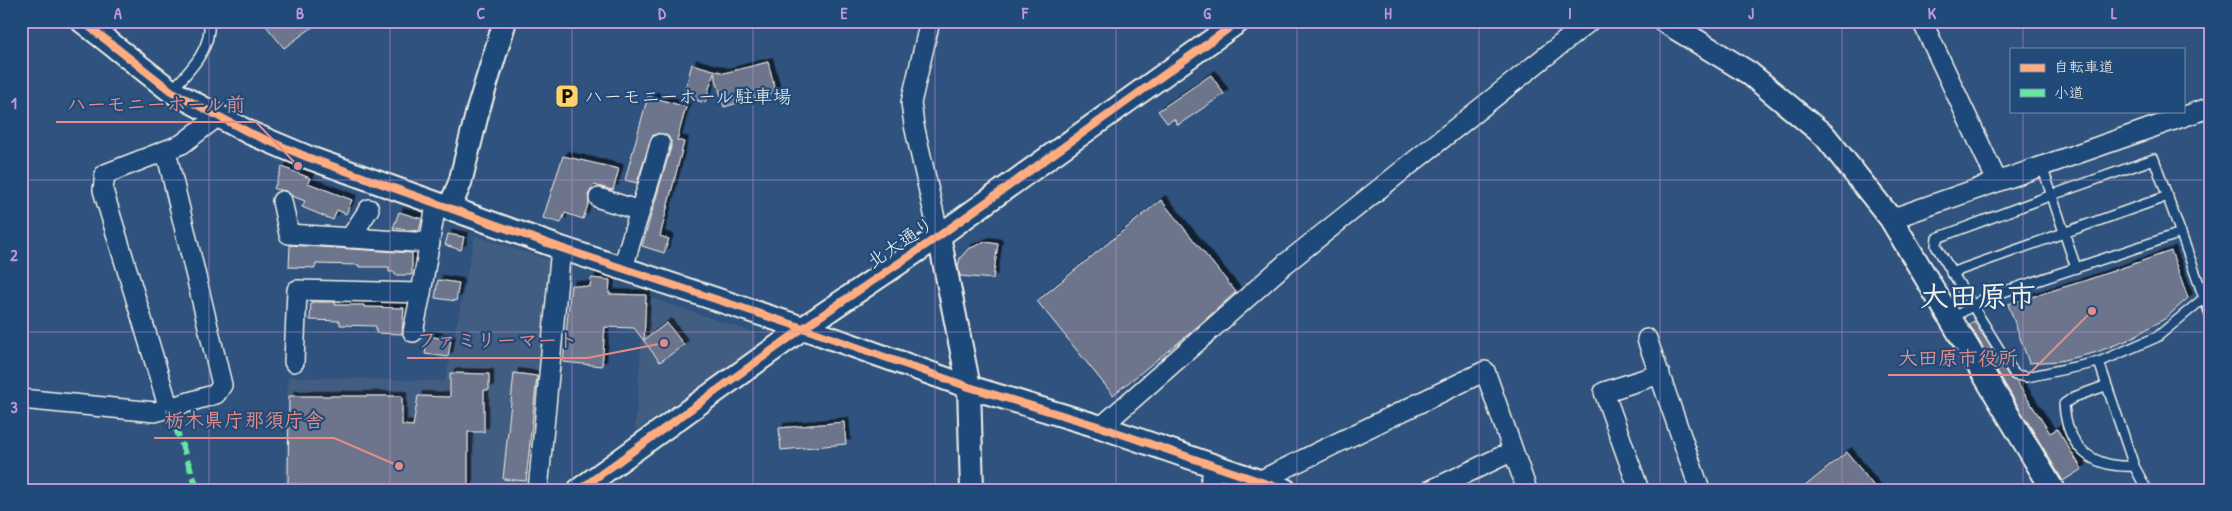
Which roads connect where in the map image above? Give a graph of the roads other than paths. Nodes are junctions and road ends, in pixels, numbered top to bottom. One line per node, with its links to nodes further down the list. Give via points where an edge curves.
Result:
1 (82, 21): 9 (street)
2 (210, 21): 9 (lane, via 208,42)
3 (505, 21): 20 (street, via 460,184)
4 (930, 21): 26 (street, via 912,103)
5 (1239, 21): 26 (street, 北大通り)
6 (1590, 21): 48 (street, via 1285,264)
7 (1664, 21): 23 (street, via 1749,73 1825,136)
8 (1922, 21): 15 (street)
9 (171, 91): 11 (street)
10 (2211, 106): 14 (street)
11 (217, 117): 13 (street); 20 (street, via 307,157)
12 (660, 144): 22 (street)
13 (166, 151): 47 (street, via 222,385 216,394); 47 (street, via 105,174 103,190)
14 (2041, 166): 15 (street); 16 (lane)
15 (1997, 181): 23 (street)
16 (2052, 195): 17 (lane, via 2154,159); 24 (lane); 32 (lane, via 1937,238 1936,246)
17 (2168, 196): 24 (lane); 25 (lane)
18 (599, 198): 22 (street)
19 (282, 201): 27 (street, via 289,234)
20 (443, 206): 28 (street); 29 (street)
21 (369, 209): 27 (street)
22 (640, 211): 30 (street)
23 (1891, 219): 37 (street)
24 (2064, 232): 31 (lane); 32 (lane)
25 (2181, 233): 31 (lane); 34 (lane)
26 (939, 236): 38 (street, 北大通り); 45 (street)
27 (350, 238): 28 (street)
28 (430, 243): 33 (street)
29 (561, 248): 30 (street); 53 (street)
30 (623, 268): 38 (street)
31 (2076, 268): 35 (lane, via 1984,298)
32 (1951, 273): 35 (lane)
33 (421, 293): 39 (street); 41 (street, via 297,290)
34 (2204, 298): 36 (lane); 42 (lane, via 2157,337)
35 (1972, 306): 37 (lane); 42 (lane, via 2015,374 2027,377)
36 (2211, 317)
37 (1951, 319): 62 (street)
38 (802, 328): 45 (street); 54 (street, 北大通り)
39 (413, 332)
40 (1647, 338): 43 (street)
41 (294, 362)
42 (2098, 362): 44 (lane)
43 (1660, 374): 60 (street, via 1604,392); 61 (street)
44 (2105, 386): 51 (lane); 51 (lane, via 2064,404 2065,417 2076,442 2092,459 2114,467)
45 (969, 387): 48 (street); 55 (street)
46 (21, 399): 47 (street, via 155,412)
47 (169, 409)
48 (1101, 427): 50 (street)
49 (1513, 451): 52 (street, via 1485,371); 58 (street); 59 (street)
50 (1215, 466): 52 (street); 56 (street)
51 (2134, 466): 63 (lane)
52 (1258, 481): 57 (street)
53 (538, 490)
54 (579, 490)
55 (972, 490)
56 (1208, 490)
57 (1285, 490)
58 (1431, 490)
59 (1527, 490)
60 (1639, 490)
61 (1700, 490)
62 (2052, 490)
63 (2147, 490)

